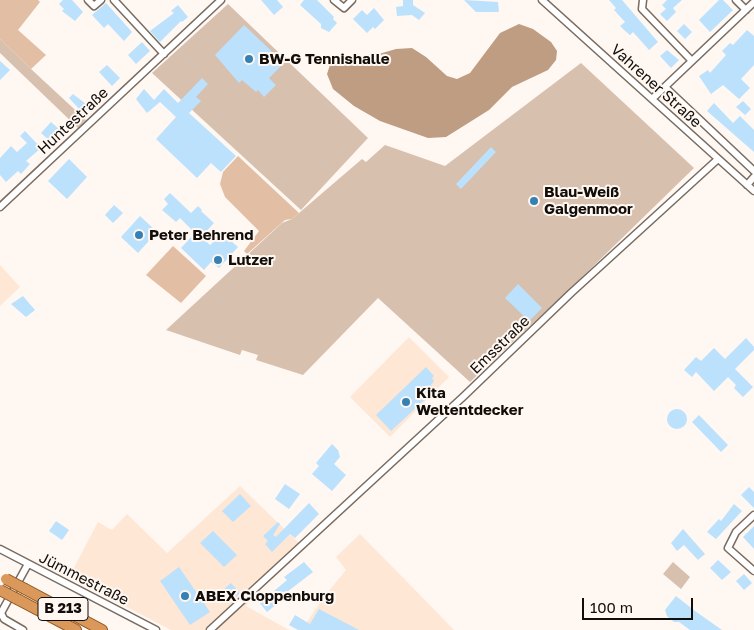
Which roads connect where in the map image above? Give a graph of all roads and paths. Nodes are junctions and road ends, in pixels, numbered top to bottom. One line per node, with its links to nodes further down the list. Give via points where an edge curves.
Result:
1 (88, 0): 2 (street, via 94,6)
2 (101, 0)
3 (114, 0): 12 (street)
4 (221, 0): 12 (street, Huntestraße)
5 (334, 0): 6 (street, via 344,8)
6 (352, 0)
7 (542, 0): 15 (street, Vahrener Straße)
8 (643, 0): 13 (street, via 642,9)
9 (736, 0): 11 (street)
10 (754, 2): 11 (street)
11 (746, 10): 13 (street)
12 (164, 54): 21 (street, Huntestraße)
13 (692, 61): 14 (street)
14 (666, 87): 15 (street); 17 (street)
15 (652, 99): 16 (street, Vahrener Straße)
16 (718, 159): 19 (street, Vahrener Straße); 33 (street, Emsstraße)
17 (754, 171)
18 (754, 177): 19 (street)
19 (747, 185): 20 (street, Vahrener Straße)
20 (754, 191)
21 (0, 207)
22 (754, 515): 25 (street, via 736,532 728,548)
23 (0, 549): 24 (street, Jümmestraße)
24 (28, 564): 28 (street); 32 (street, Jümmestraße)
25 (754, 571)
26 (3, 578): 31 (highway, B 213, bridge)
27 (0, 590): 30 (highway, B 213, bridge)
28 (0, 613): 29 (street)
29 (22, 630)
30 (76, 630)
31 (102, 630)
32 (156, 630)
33 (210, 630)

